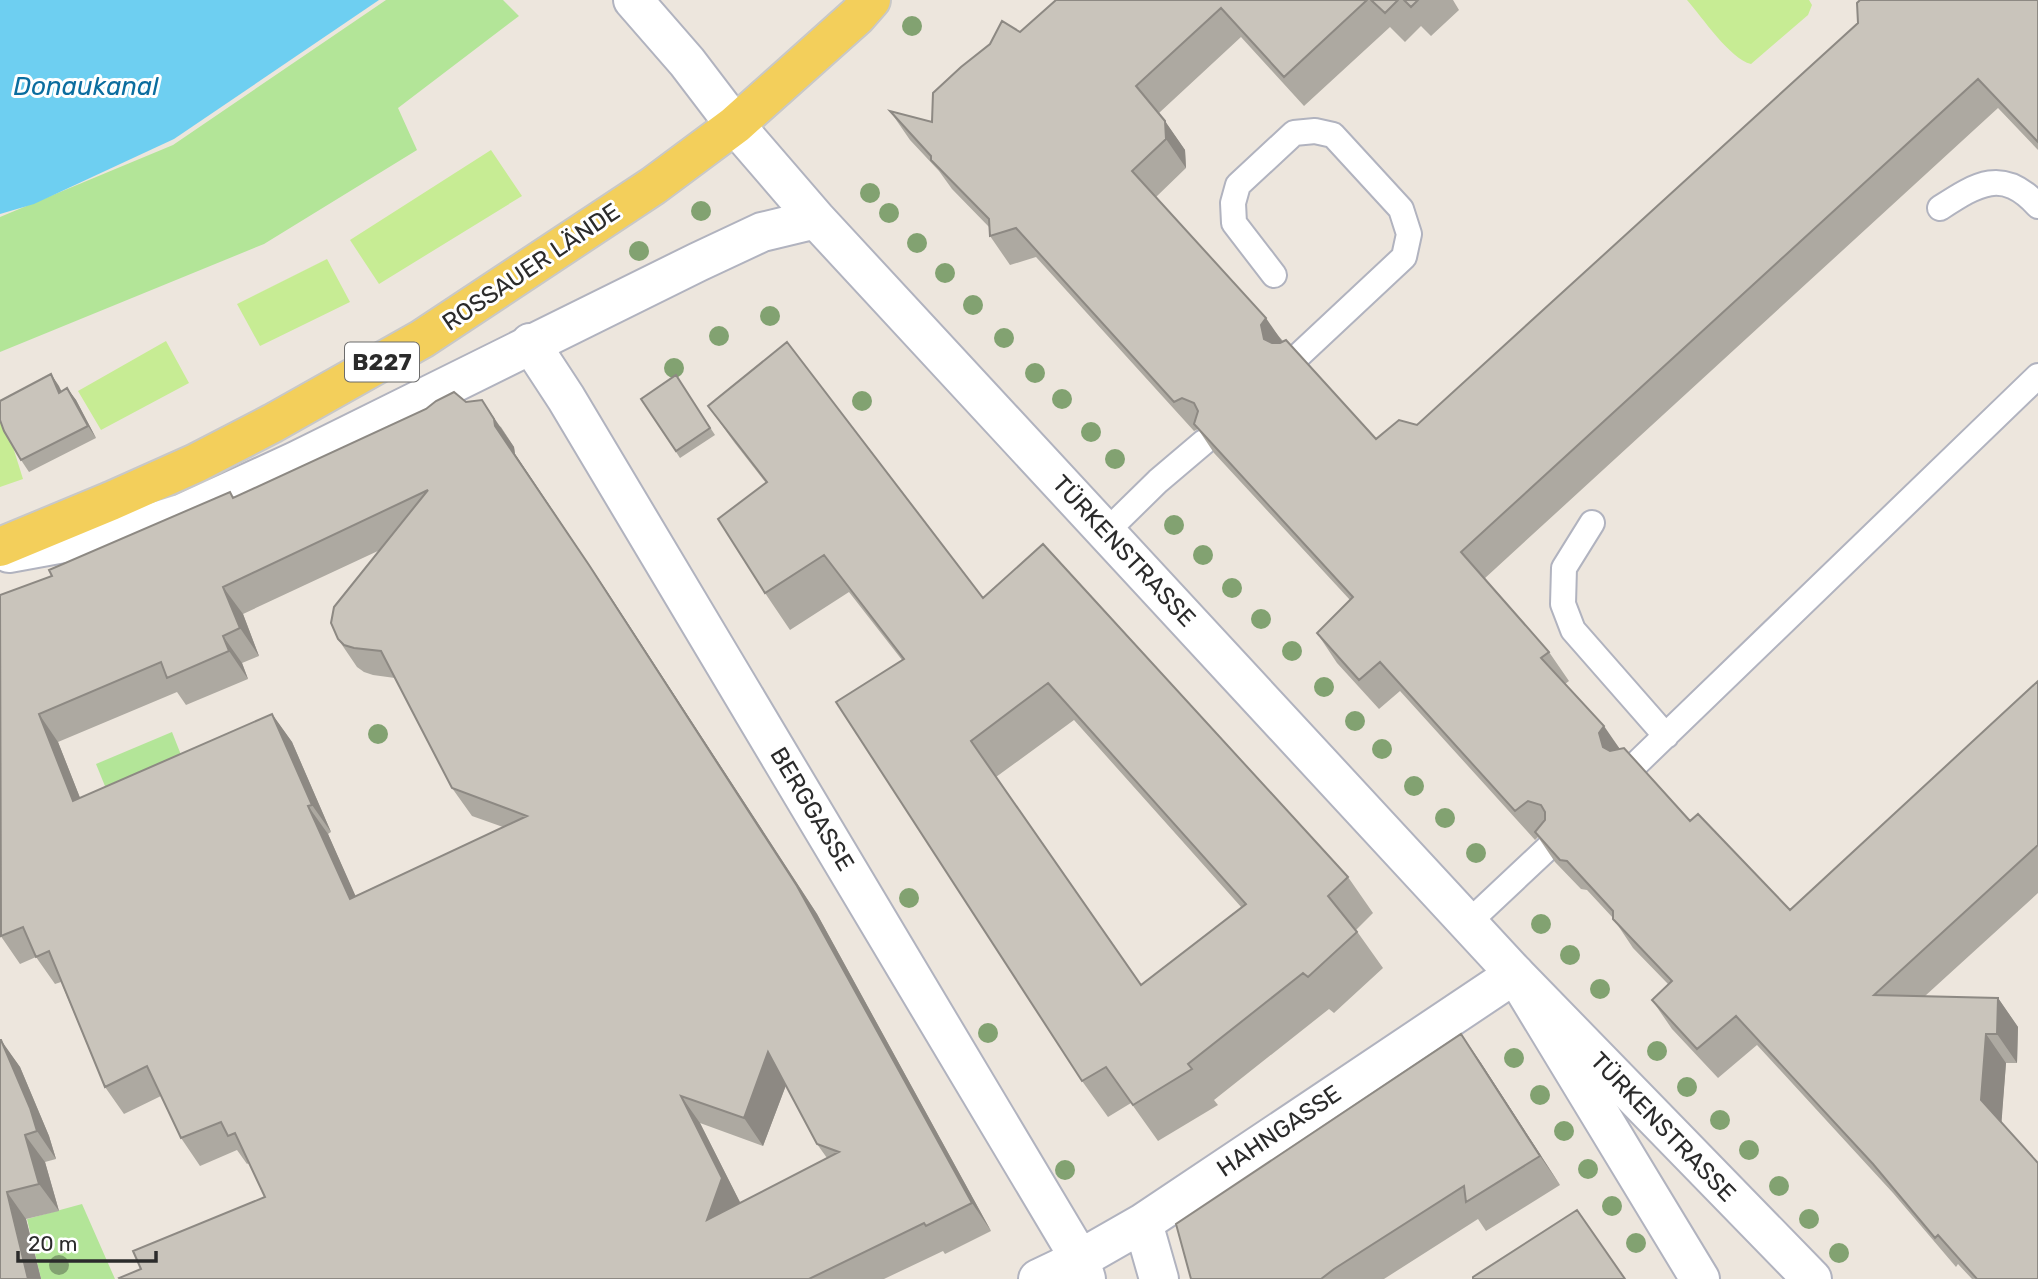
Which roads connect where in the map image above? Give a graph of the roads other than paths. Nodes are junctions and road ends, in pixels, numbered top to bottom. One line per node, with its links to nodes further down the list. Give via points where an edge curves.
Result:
1 (633, 0): 3 (main road, TÜRKENSTRASSE)
2 (871, 0): 3 (main road, ROSSAUER LÄNDE / B227)
3 (735, 125): 6 (main road, TÜRKENSTRASSE); 14 (main road, ROSSAUER LÄNDE / B227, via 653,186 422,339 196,463)
4 (2038, 206): 5 (lane, via 2004,182 1974,186)
5 (1940, 208)
6 (816, 219): 8 (main road, via 762,232); 13 (main road, TÜRKENSTRASSE)
7 (1275, 275): 9 (lane, via 1234,223 1238,185 1294,133 1333,135 1401,209 1409,234 1404,257)
8 (530, 343): 15 (main road, via 183,513 124,532); 22 (main road, BERGGASSE)
9 (1296, 358)
10 (2038, 376): 16 (lane)
11 (1204, 442): 13 (lane)
12 (1591, 523): 16 (lane, via 1564,568 1563,604 1573,630)
13 (1106, 532): 19 (main road, TÜRKENSTRASSE)
14 (0, 547)
15 (0, 555)
16 (1666, 736): 17 (lane)
17 (1634, 766)
18 (1551, 845): 19 (lane)
19 (1469, 922): 20 (main road, TÜRKENSTRASSE)
20 (1515, 974): 21 (main road, HAHNGASSE); 25 (main road, TÜRKENSTRASSE); 26 (main road, TÜRKENSTRASSE)
21 (1143, 1223): 22 (main road, HAHNGASSE); 24 (main road)
22 (1083, 1269): 23 (main road, HAHNGASSE)
23 (1038, 1279)
24 (1158, 1279)
25 (1700, 1279)
26 (1812, 1279)

